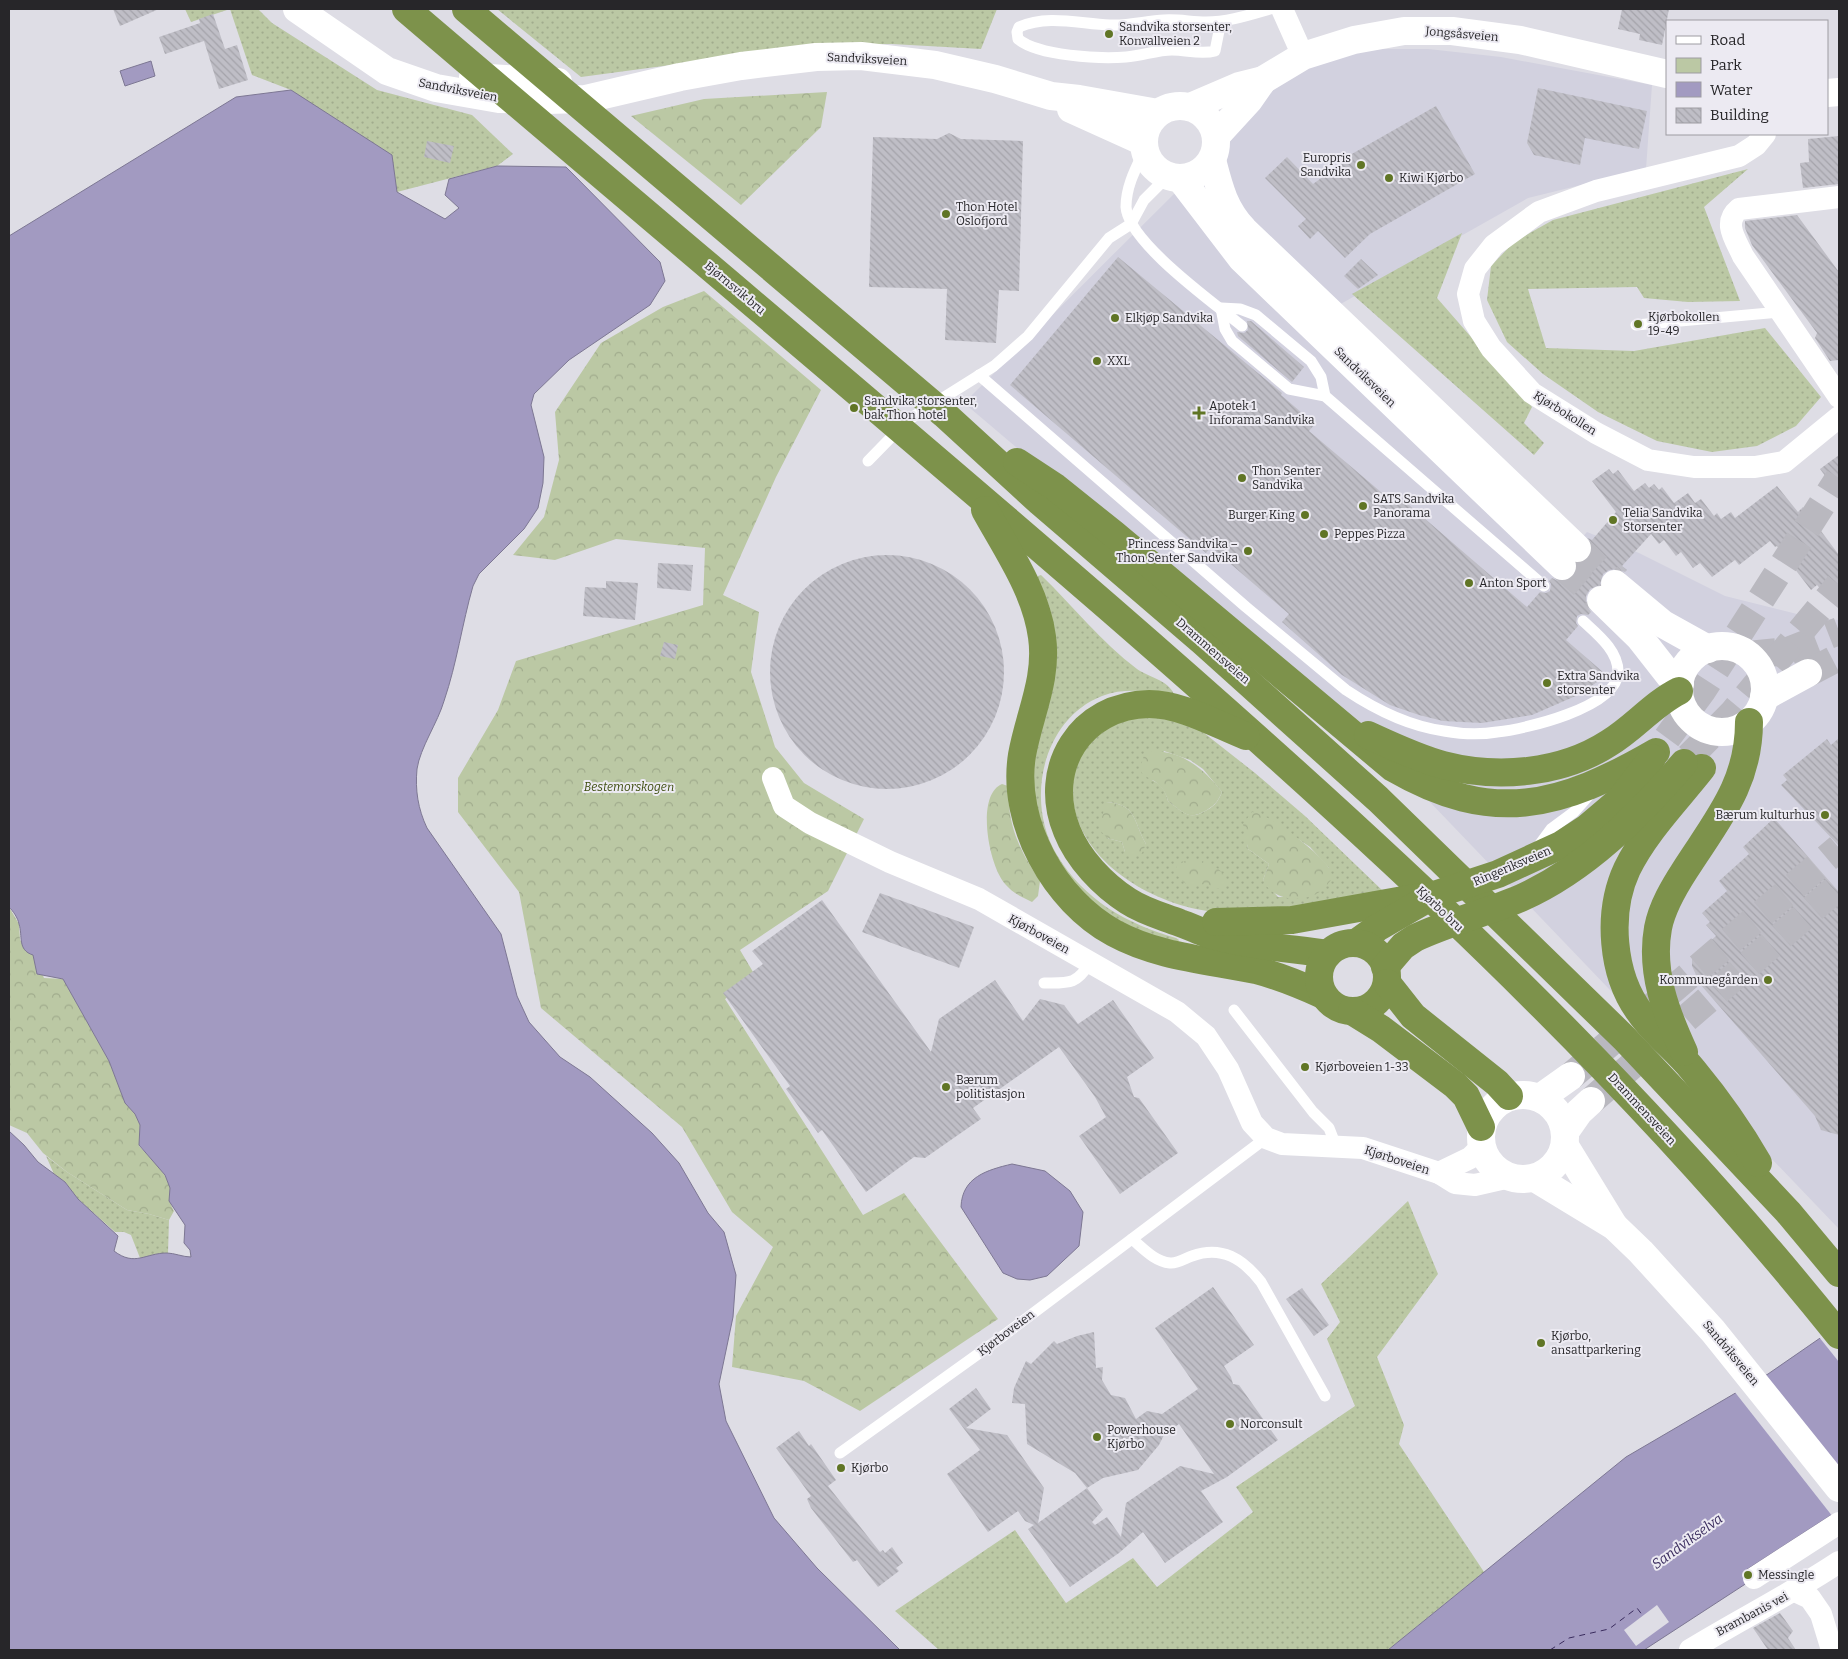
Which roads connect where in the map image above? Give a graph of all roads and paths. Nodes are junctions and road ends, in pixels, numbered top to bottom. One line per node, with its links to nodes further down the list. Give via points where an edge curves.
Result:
1 (297, 9): 10 (main road, Sandviksveien, via 336,35 414,63 479,78 572,83 680,77 789,60 861,56 958,69)
2 (406, 9): 29 (highway, Bjørnsvik bru, via 976,494)
3 (466, 9): 27 (highway, via 944,414)
4 (1270, 9): 6 (lane)
5 (1282, 9): 7 (street)
6 (1221, 21): 6 (lane, via 1165,20 1113,26 1048,20 1026,24 1016,32 1025,45 1078,57 1126,57 1171,50 1208,53 1215,50)
7 (1302, 56): 8 (main road, Jongsåsveien, via 1382,33 1434,30 1520,40); 9 (main road, Jongsåsveien)
8 (1666, 74)
9 (1263, 80): 11 (main road, Jongsåsveien, via 1239,86); 15 (main road, Jongsåsveien)
10 (1050, 96): 12 (main road, Sandviksveien); 14 (main road, Sandviksveien, via 1076,113 1131,134)
11 (1190, 107): 12 (main road, via 1173,106); 15 (main road, via 1207,118)
12 (1158, 113): 14 (main road, via 1148,126)
13 (1764, 135): 26 (street, Kjørbokollen, via 1739,156 1596,191 1539,212 1494,245 1475,269 1468,294 1474,320 1490,348 1532,393 1596,433 1648,460 1694,467 1755,467 1784,462)
14 (1144, 146): 16 (main road, via 1155,168); 18 (lane, via 1127,192 1126,209)
15 (1214, 148): 16 (main road, via 1199,173); 16 (main road, Sandviksveien, via 1223,200 1244,230 1569,557 1242,259)
16 (1174, 177): 18 (lane, via 1144,200)
17 (1839, 197): 20 (street, via 1750,207 1732,214 1729,221 1743,256)
18 (1131, 224): 19 (lane, via 1148,247); 23 (lane, via 1109,238 1028,336)
19 (1221, 308): 22 (lane); 24 (lane, via 1240,309 1256,315 1311,361 1321,377); 24 (lane, via 1225,329 1232,341 1289,389)
20 (1781, 312): 21 (lane); 25 (street)
21 (1636, 325)
22 (1242, 326)
23 (975, 378): 28 (lane, via 908,420); 31 (lane, via 1346,690 1399,719 1444,732 1495,733 1547,721 1604,696 1617,679 1617,664 1605,642)
24 (1325, 396): 30 (lane)
25 (1839, 397)
26 (1839, 417)
27 (1003, 460): 37 (highway, via 1055,487); 64 (highway, Drammensveien, via 1422,841 1624,1038)
28 (868, 461)
29 (1020, 548): 38 (highway); 50 (highway, via 1035,604 1044,658 1021,764 1024,809 1038,847 1062,888 1096,922 1134,944 1272,975)
30 (1544, 586)
31 (1583, 621)
32 (1708, 649): 34 (main road, via 1689,663); 34 (main road, via 1608,592); 35 (main road, via 1728,647 1748,655 1762,674)
33 (1808, 673): 35 (main road)
34 (1680, 687): 36 (main road, via 1686,710 1699,725 1711,731 1725,732); 37 (highway, via 1607,745 1563,764 1521,772 1478,771 1441,764)
35 (1764, 697): 36 (main road)
36 (1750, 722): 53 (highway, via 1742,776 1675,885 1658,927 1656,950 1660,993)
37 (1342, 724): 40 (highway, via 1393,768 1417,782 1454,796 1491,803 1525,803 1566,796)
38 (1265, 744): 43 (highway, via 1172,708 1138,705 1113,711 1089,724 1067,754 1060,773 1060,803 1067,832 1076,848 1114,892 1146,911); 47 (highway, Kjørbo bru)
39 (773, 778): 46 (street, Kjørboveien, via 784,806 810,823 890,862 979,899)
40 (1602, 782): 41 (lane, via 1574,812 1551,829); 41 (highway, Ringeriksveien, via 1661,746 1630,789 1606,813 1560,845)
41 (1528, 861): 42 (highway, Ringeriksveien)
42 (1434, 895): 43 (highway, via 1292,920); 44 (highway, Ringeriksveien)
43 (1179, 922): 45 (highway, via 1206,933)
44 (1356, 943): 45 (highway, via 1336,948); 48 (highway, via 1374,951)
45 (1328, 954): 50 (highway, via 1319,974)
46 (1090, 963): 49 (lane, via 1082,976 1072,983); 59 (street, Kjørboveien, via 1177,1012 1206,1036 1228,1069 1252,1123)
47 (1497, 963): 68 (highway, Drammensveien, via 1638,1104 1779,1262)
48 (1386, 975): 52 (highway, via 1380,998 1360,1011); 53 (highway, via 1403,946 1415,938 1520,898 1573,868 1696,762 1628,867 1616,906 1615,934 1623,979 1639,1012); 55 (highway, via 1413,1016)
49 (1044, 983)
50 (1323, 995): 52 (highway, via 1341,1009)
51 (1234, 1010): 61 (lane, via 1329,1128)
52 (1352, 1011): 58 (highway, via 1456,1085 1466,1096)
53 (1691, 1068): 64 (highway, via 1726,1114)
54 (1570, 1076): 56 (main road)
55 (1509, 1096): 56 (main road, via 1525,1094); 58 (main road, via 1487,1114)
56 (1540, 1098): 60 (main road, via 1557,1112)
57 (1592, 1101): 60 (main road, via 1579,1112)
58 (1482, 1137): 62 (street, Kjørboveien, via 1470,1158); 63 (main road, via 1492,1166)
59 (1266, 1138): 61 (street, Kjørboveien, via 1282,1144); 66 (lane, Kjørboveien)
60 (1565, 1139): 63 (main road, via 1559,1160 1549,1171); 65 (main road, Sandviksveien)
61 (1336, 1146): 62 (street, Kjørboveien, via 1363,1148)
62 (1438, 1174): 63 (street, Kjørboveien, via 1455,1183 1475,1185)
63 (1523, 1177): 65 (main road, Sandviksveien)
64 (1788, 1212): 67 (highway)
65 (1614, 1226): 71 (main road, Sandviksveien, via 1713,1330)
66 (1132, 1239): 69 (lane, via 1154,1259 1172,1264 1199,1253 1217,1252 1234,1256 1248,1265); 70 (lane, Kjørboveien)
67 (1839, 1274)
68 (1839, 1335)
69 (1326, 1396)
70 (840, 1453)
71 (1839, 1488)
72 (1839, 1523): 74 (street)
73 (1839, 1562): 75 (street, Brambanis vei)
74 (1754, 1578)
75 (1795, 1591): 76 (street, Brambanis vei); 77 (street, via 1810,1598 1820,1614)
76 (1690, 1650)
77 (1832, 1650)

